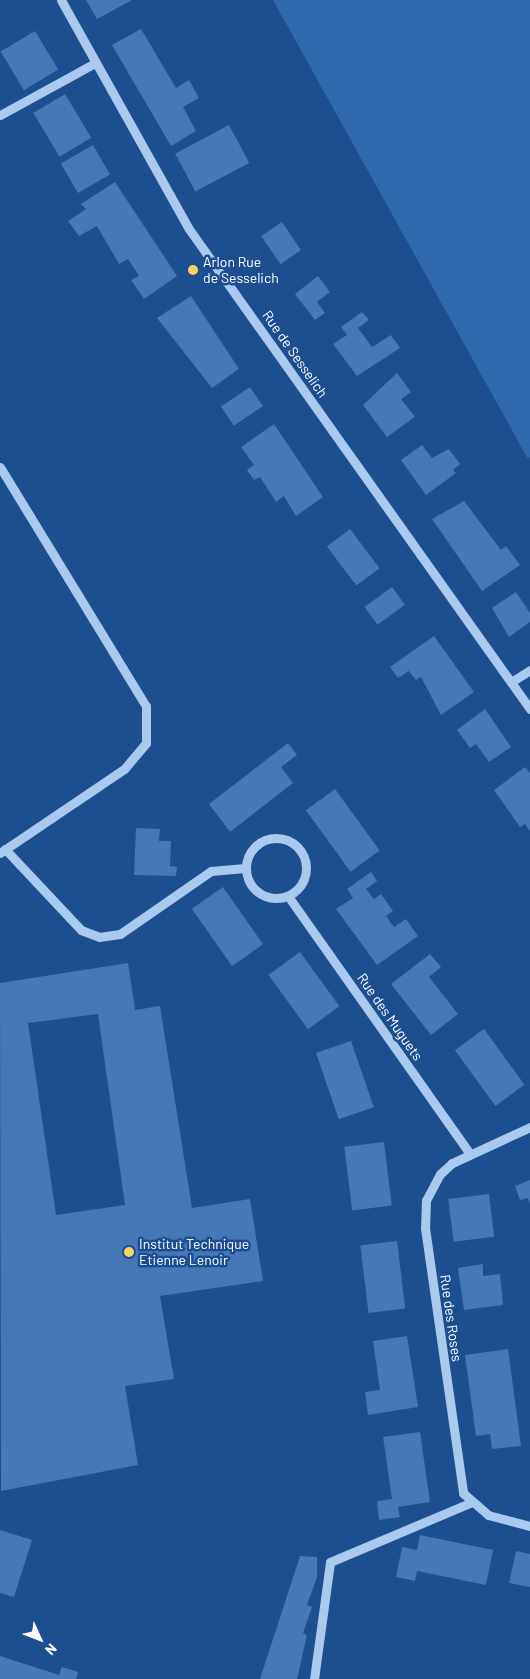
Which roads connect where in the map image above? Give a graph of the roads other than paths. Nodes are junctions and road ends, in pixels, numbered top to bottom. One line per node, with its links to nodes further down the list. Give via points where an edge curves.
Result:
1 (61, 0): 2 (street, Rue de Sesselich)
2 (95, 63): 3 (street); 6 (street, Rue de Sesselich, via 189,229)
3 (0, 115)
4 (0, 467): 8 (street, via 146,706 146,743 124,769)
5 (530, 670): 6 (street)
6 (511, 682): 7 (street, Rue de Sesselich)
7 (530, 709)
8 (3, 851): 9 (street, via 81,930 100,938 120,934 211,871)
9 (245, 868): 10 (street, via 259,893); 10 (street, via 259,842 278,838 292,842 302,853 306,873)
10 (288, 896): 12 (street, Rue des Muguets)
11 (530, 1127): 12 (street, Rue des Roses)
12 (470, 1154): 13 (street, Rue des Roses, via 452,1163 432,1186 425,1228 461,1481)
13 (470, 1503): 14 (street, via 488,1515); 15 (street, via 330,1562)
14 (530, 1526)
15 (314, 1679)

